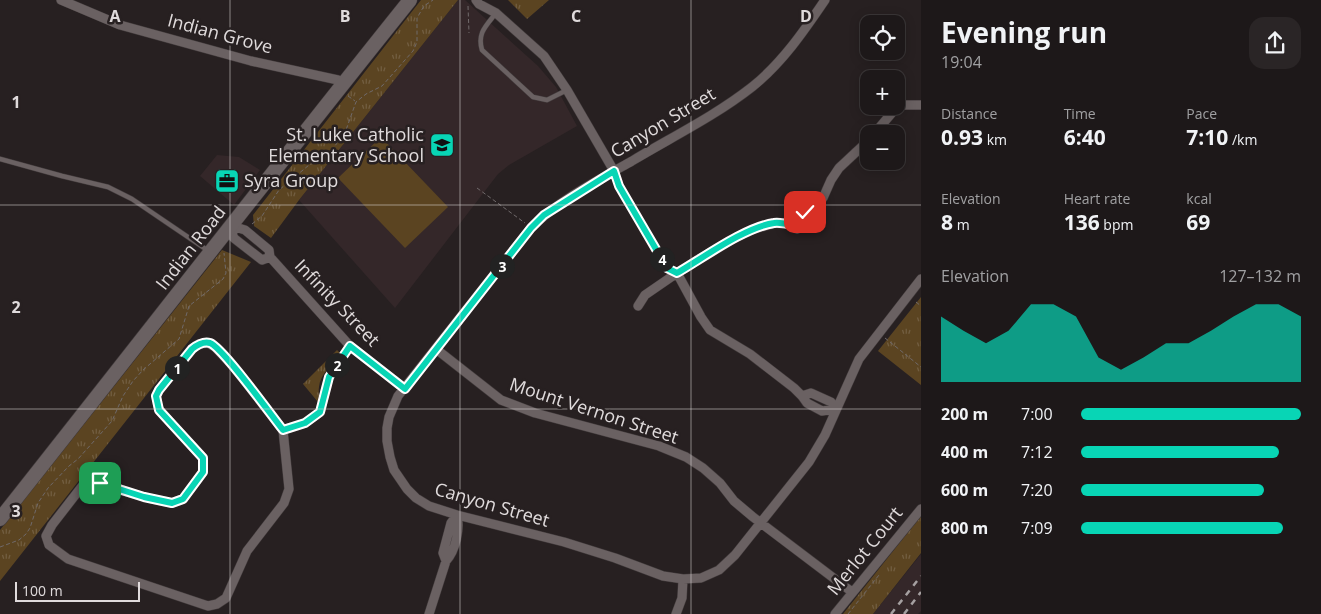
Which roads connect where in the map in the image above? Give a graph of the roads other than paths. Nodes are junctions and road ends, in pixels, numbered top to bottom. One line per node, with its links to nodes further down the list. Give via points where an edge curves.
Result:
1 (61, 0): 7 (street, Indian Grove, via 120,24)
2 (410, 0): 7 (street, Indian Road)
3 (490, 0): 6 (street)
4 (825, 0): 13 (street, Canyon Street, via 778,62 753,86 716,112)
5 (472, 2): 6 (street)
6 (496, 13): 8 (street, via 544,56); 8 (lane, via 481,33 482,50 533,97 547,100)
7 (344, 83): 16 (street, Indian Road)
8 (567, 90): 13 (street)
9 (921, 105): 10 (street, via 896,108)
10 (882, 125)
11 (860, 148): 14 (street, via 830,180)
12 (0, 159): 17 (lane, via 108,187 132,199)
13 (614, 171): 23 (street, Canyon Street, via 544,215 531,228)
14 (824, 198)
15 (793, 227): 19 (street, via 775,223 754,229)
16 (237, 232): 17 (street, Indian Road); 18 (street, Infinity Street, via 269,250); 18 (street, Infinity Street, via 262,260)
17 (211, 252): 29 (street, Indian Road)
18 (270, 257): 22 (street, Infinity Street)
19 (677, 273): 21 (street, via 645,295); 25 (street, via 710,330 750,354 802,396 811,393 830,402)
20 (921, 279): 25 (street, Canyon Street, via 859,359)
21 (638, 306)
22 (350, 346): 24 (street, Infinity Street); 26 (street, via 329,377 320,412 305,423)
23 (436, 350): 24 (street, Canyon Street); 30 (street, Mount Vernon Street, via 501,400 535,413 659,446 686,457 703,468 734,501)
24 (405, 389): 28 (street, Canyon Street, via 393,406 387,428 394,470 416,498 429,506)
25 (836, 409): 30 (street, Canyon Street, via 809,462)
26 (283, 430): 26 (street, via 215,346 199,344 156,396 159,410 203,458 203,472 183,499 172,503 92,482 83,485 52,525 46,536 49,545 68,559 208,606 217,604 226,598 247,551 284,503 289,489)
27 (921, 509): 32 (street, Merlot Court)
28 (458, 515): 31 (street, Canyon Street, via 564,542 663,576); 33 (street, via 459,528)
29 (0, 519)
30 (762, 524): 31 (street, Canyon Street, via 719,570 701,578); 32 (street, Mount Vernon Street)
31 (683, 579): 34 (street, via 682,598)
32 (852, 592): 35 (street, Merlot Court)
33 (429, 614)
34 (676, 614)
35 (835, 614)

